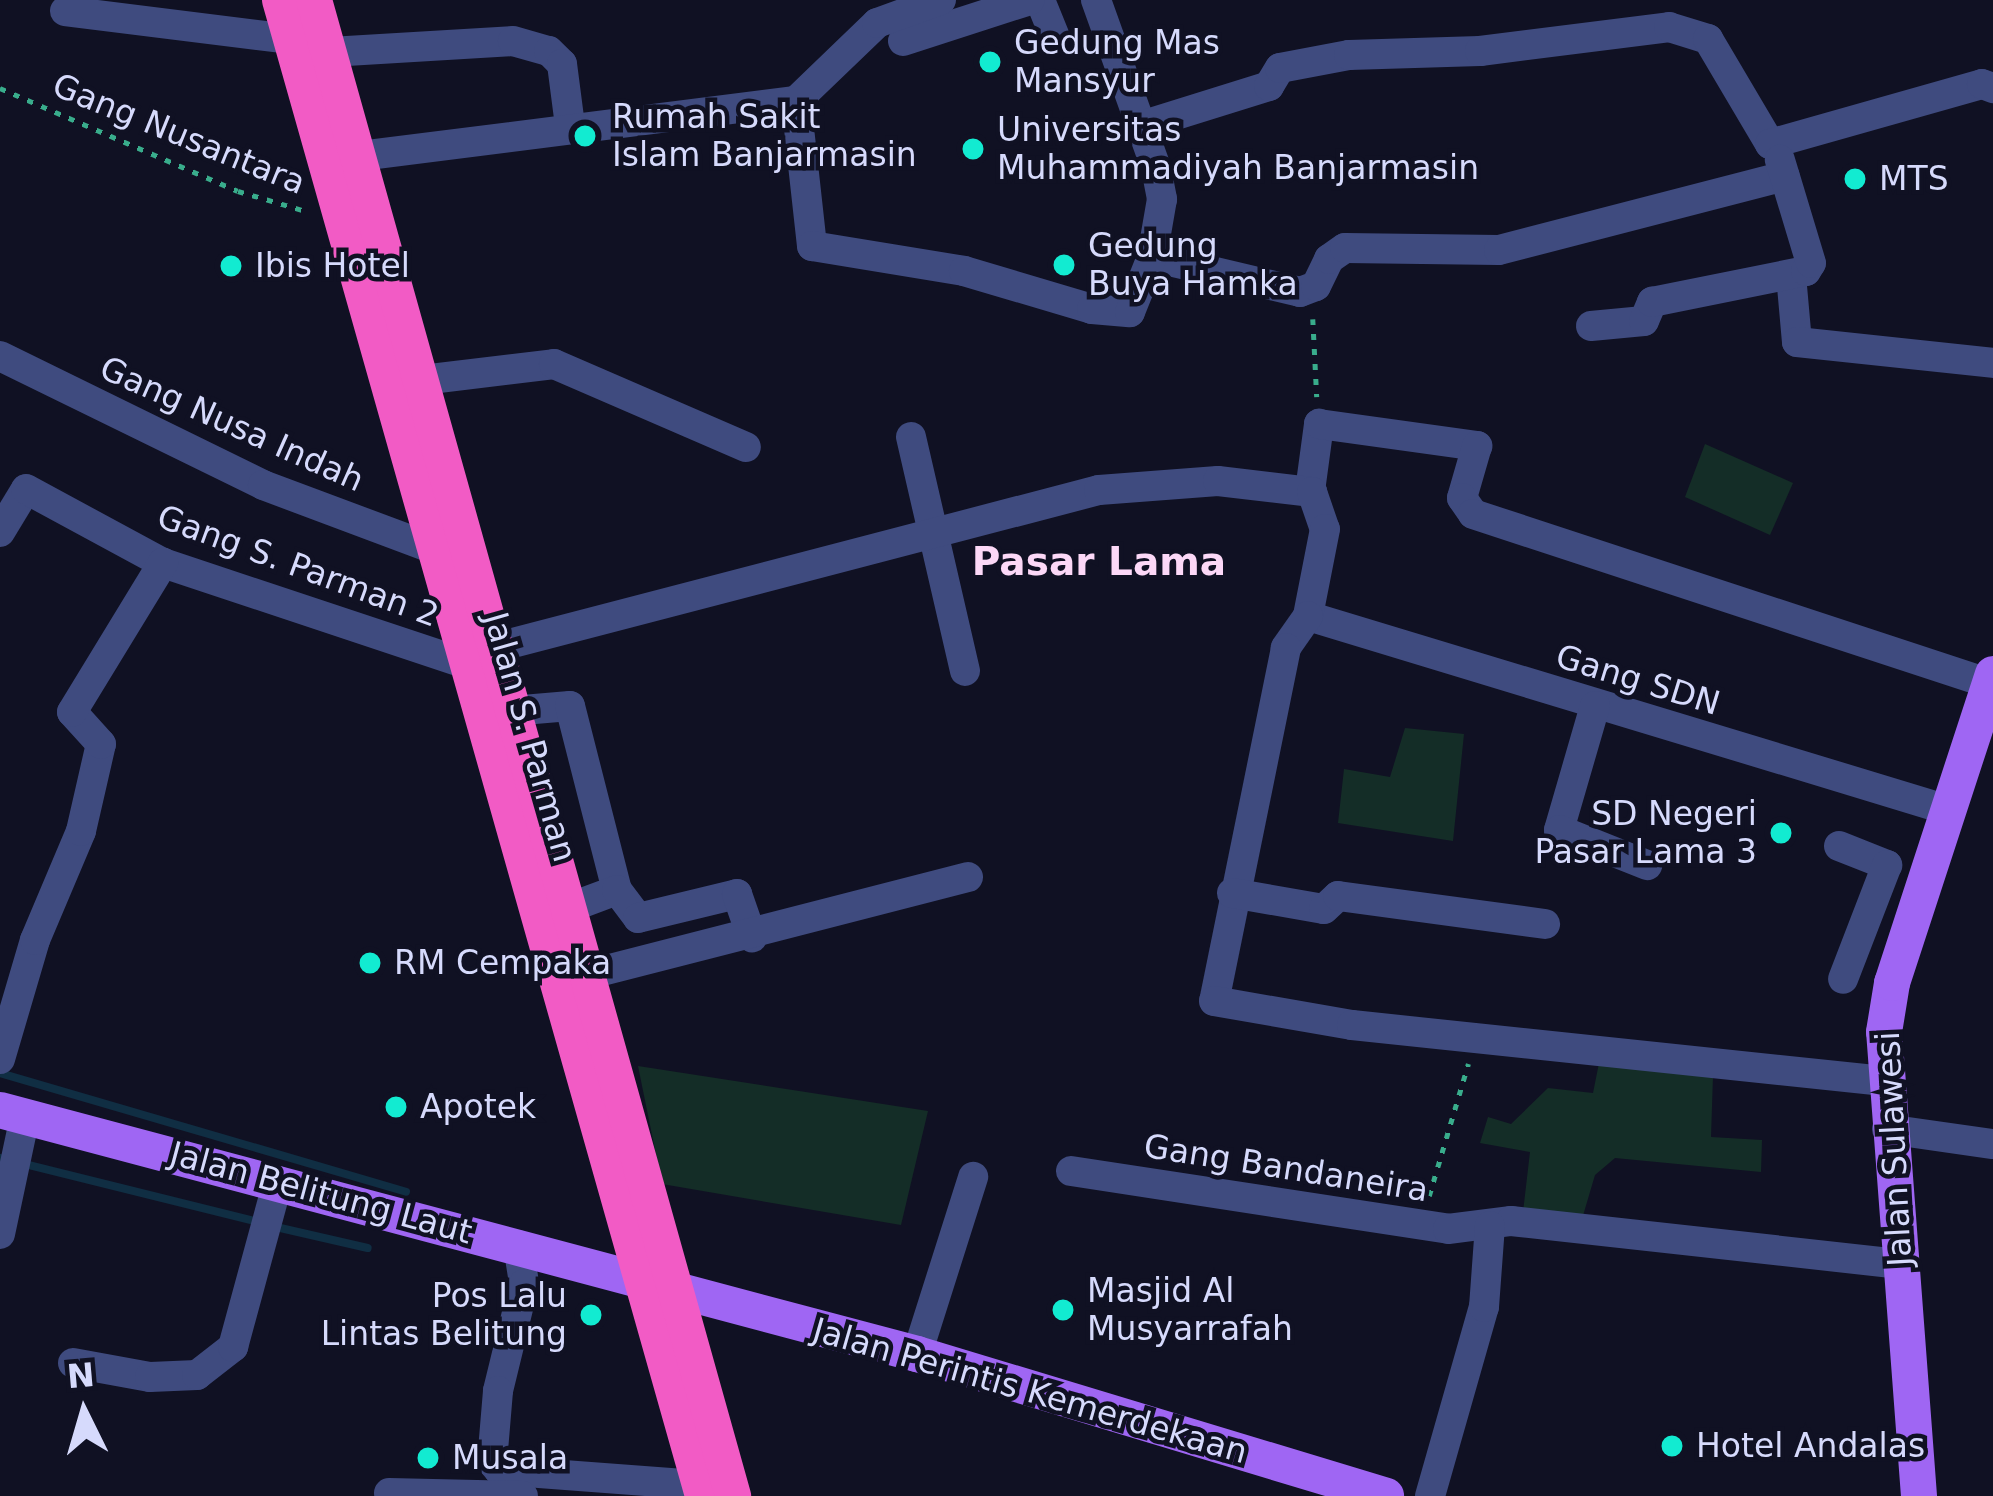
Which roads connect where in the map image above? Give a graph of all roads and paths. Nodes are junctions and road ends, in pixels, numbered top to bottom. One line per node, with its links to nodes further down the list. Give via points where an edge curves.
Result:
1 (280, 0): 10 (highway, Jalan S. Parman)
2 (314, 0): 12 (highway, Jalan S. Parman)
3 (941, 0): 15 (street, via 877,23)
4 (1030, 0): 7 (street)
5 (1040, 0): 9 (street)
6 (1096, 0): 16 (street)
7 (979, 8): 11 (street)
8 (65, 11): 10 (street)
9 (1054, 35)
10 (291, 39): 21 (highway, Jalan S. Parman)
11 (903, 41)
12 (330, 52): 17 (street, via 513,41 549,51 562,64); 19 (highway, Jalan S. Parman)
13 (0, 88): 21 (path, Gang Nusantara, via 238,191)
14 (1993, 88): 18 (street, via 1982,84)
15 (796, 101): 17 (street); 22 (street, via 812,246 964,271 1092,310 1130,312)
16 (1144, 125): 18 (street, via 1269,86 1280,68 1349,55 1480,51 1669,27 1708,39 1766,142); 22 (street, via 1162,199)
17 (570, 126): 19 (street)
18 (1774, 143): 20 (street)
19 (360, 156): 28 (highway, Jalan S. Parman)
20 (1785, 176): 23 (street, via 1810,263); 24 (street, via 1499,250 1345,248)
21 (342, 221): 35 (highway, Jalan S. Parman)
22 (1151, 257): 24 (street)
23 (1791, 275): 25 (street, via 1652,302 1644,321); 27 (street, via 1797,342)
24 (1311, 289): 29 (path)
25 (1591, 326)
26 (0, 356): 35 (street, Gang Nusa Indah, via 263,484)
27 (1993, 363)
28 (422, 380): 31 (street, via 554,364); 38 (highway, Jalan S. Parman)
29 (1319, 424): 32 (street); 40 (street, via 1477,446 1462,497 1472,514)
30 (911, 436): 34 (street)
31 (746, 447)
32 (1310, 491): 34 (street, via 1158,482); 37 (street, via 1323,506 1325,529)
33 (0, 532): 36 (street, Gang S. Parman 2, via 26,489)
34 (928, 533): 38 (street); 39 (street)
35 (437, 550): 38 (highway, Jalan S. Parman)
36 (164, 563): 38 (street, Gang S. Parman 2); 56 (street, via 72,712 100,744 77,842 35,940)
37 (1308, 616): 42 (street, Gang SDN); 48 (street, via 1286,649)
38 (481, 656): 41 (highway, Jalan S. Parman)
39 (965, 671)
40 (1992, 679): 43 (main road, Jalan Sulawesi)
41 (499, 703): 47 (street, via 570,706); 49 (highway, Jalan S. Parman); 53 (highway, Jalan S. Parman)
42 (1595, 706): 43 (street, Gang SDN); 45 (street, via 1558,830)
43 (1948, 810): 50 (main road, Jalan Sulawesi)
44 (1838, 846): 50 (street, via 1887,865)
45 (1647, 865)
46 (968, 878): 52 (street)
47 (616, 890): 49 (street); 52 (street, via 638,918 737,894)
48 (1232, 893): 51 (street, via 1324,909 1338,896); 55 (street, via 1214,1001)
49 (566, 908): 53 (highway, Jalan S. Parman)
50 (1901, 910): 54 (street); 57 (main road, Jalan Sulawesi)
51 (1545, 924)
52 (752, 937): 53 (street)
53 (573, 979): 69 (highway, Jalan S. Parman)
54 (1844, 979)
55 (1477, 1038): 57 (street); 64 (path)
56 (0, 1059)
57 (1884, 1081): 58 (main road, Jalan Sulawesi)
58 (1887, 1129): 60 (street); 68 (main road, Jalan Sulawesi)
59 (14, 1136): 63 (main road, Jalan Belitung Laut); 66 (street)
60 (1993, 1144)
61 (1072, 1172): 64 (street, Gang Bandaneira)
62 (973, 1177): 70 (street)
63 (271, 1209): 67 (main road, Jalan Belitung Laut); 71 (street, via 240,1341 205,1370 150,1377)
64 (1422, 1225): 65 (street, Gang Bandaneira)
65 (1490, 1226): 68 (street, Gang Bandaneira, via 1511,1221); 76 (street, via 1484,1307)
66 (0, 1234)
67 (518, 1245): 69 (main road, Jalan Belitung Laut); 72 (street, via 524,1284 498,1391 492,1462 499,1470)
68 (1900, 1264): 77 (main road, Jalan Sulawesi)
69 (658, 1284): 70 (main road, Jalan Perintis Kemerdekaan); 72 (highway, Jalan S. Parman)
70 (917, 1354): 75 (main road, Jalan Perintis Kemerdekaan)
71 (73, 1363)
72 (712, 1492)
73 (389, 1493): 74 (street)
74 (523, 1496)
75 (1385, 1496)
76 (1430, 1496)
77 (1919, 1496)

